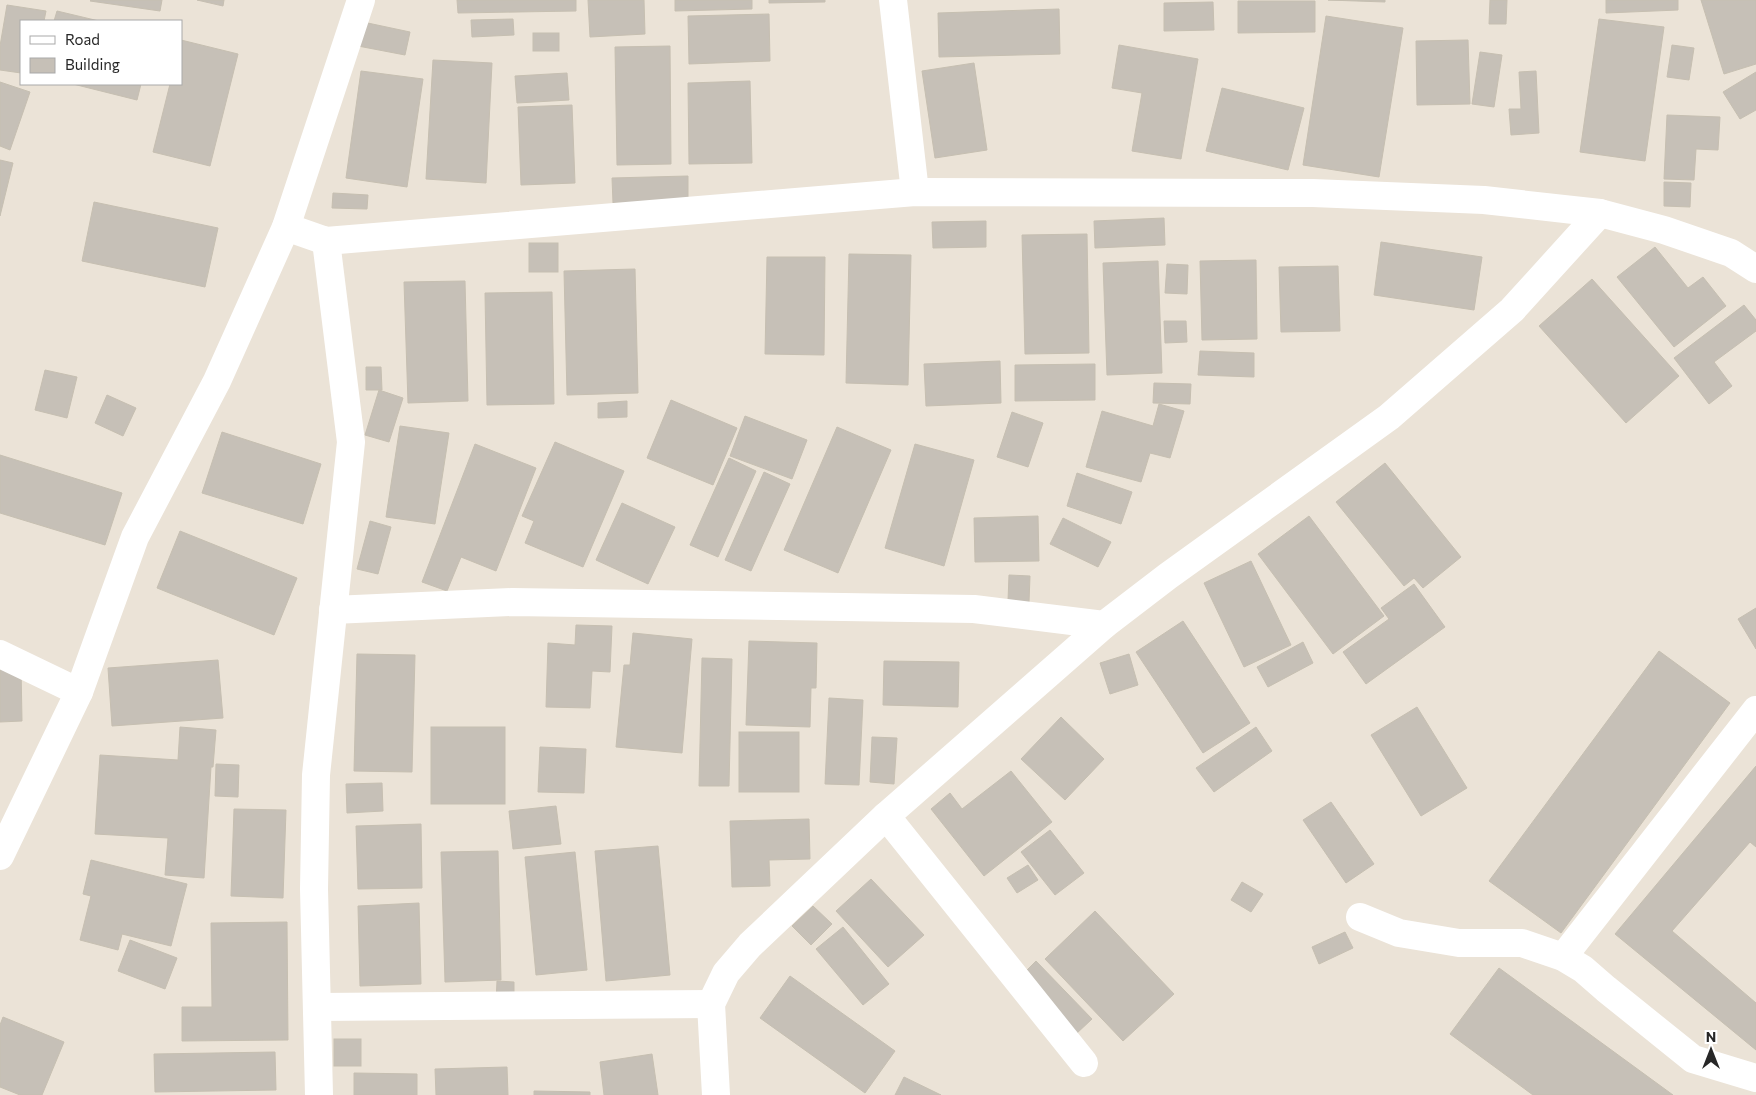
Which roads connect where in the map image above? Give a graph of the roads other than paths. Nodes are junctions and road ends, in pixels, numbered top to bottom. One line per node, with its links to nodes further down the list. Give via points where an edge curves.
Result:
1 (361, 0): 5 (street)
2 (893, 0): 3 (street)
3 (915, 192): 4 (street, via 1313,193 1484,200); 6 (street)
4 (1600, 213): 7 (street, via 1731,253); 9 (street, via 1512,310 1389,417)
5 (286, 227): 6 (street); 11 (street, via 217,381 135,537)
6 (326, 241): 8 (street, via 351,442)
7 (1756, 270)
8 (333, 610): 9 (street, via 512,602 964,609); 18 (street, via 316,775 314,889)
9 (1104, 624): 13 (street)
10 (0, 654): 11 (street)
11 (79, 692): 14 (street)
12 (1756, 710): 16 (street)
13 (886, 816): 17 (street, via 750,945 726,973); 19 (street)
14 (0, 856)
15 (1360, 917): 16 (street, via 1399,933 1459,943 1522,943)
16 (1564, 957): 20 (street, via 1584,969 1693,1059)
17 (711, 1004): 18 (street); 22 (street)
18 (318, 1007): 21 (street)
19 (1084, 1063)
20 (1756, 1078)
21 (319, 1095)
22 (716, 1095)

